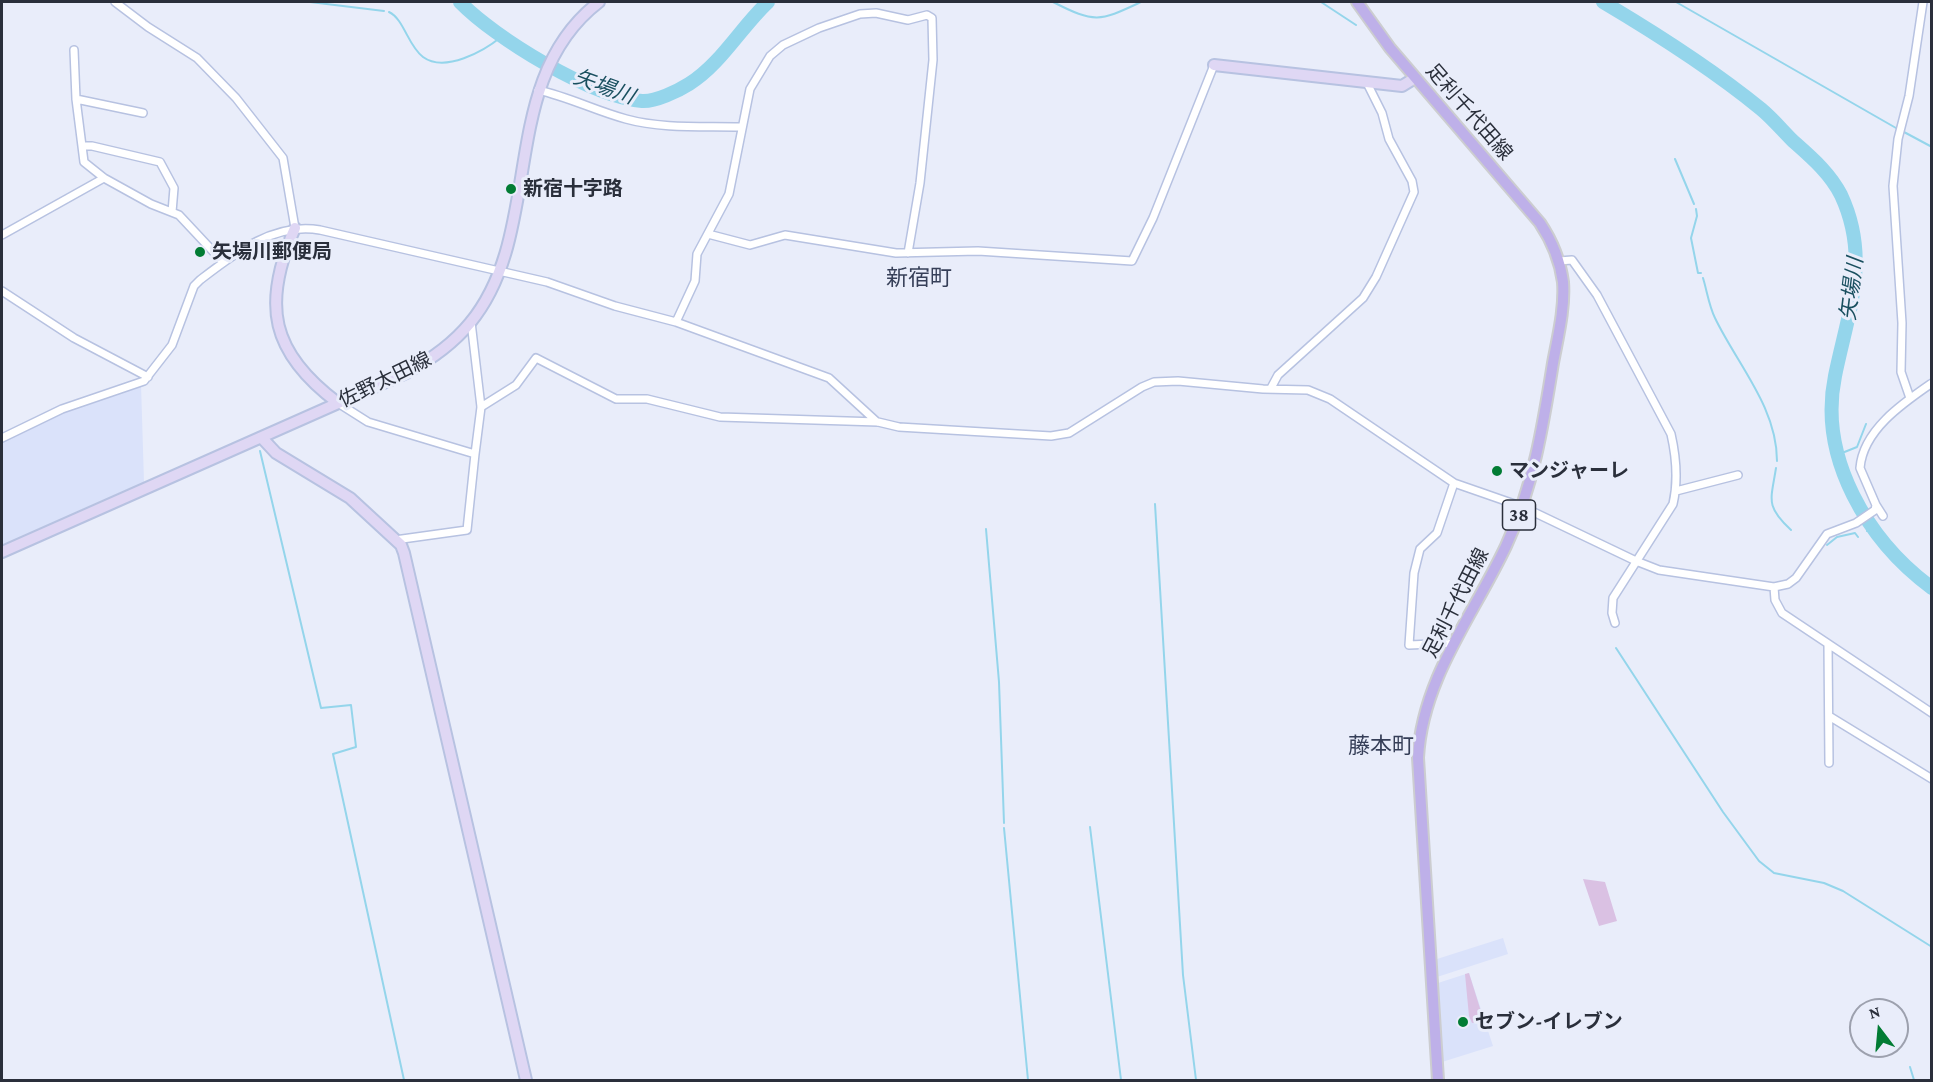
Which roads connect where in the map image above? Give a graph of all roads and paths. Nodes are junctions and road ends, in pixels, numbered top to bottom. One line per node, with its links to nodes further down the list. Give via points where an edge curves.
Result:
1 (115, 2): 16 (street, via 197,58 236,98 283,158)
2 (599, 2): 9 (street, 佐野太田線, via 579,19 553,55)
3 (1357, 2): 7 (main road, 足利千代田線 / 38)
4 (1923, 2): 29 (street, via 1893,186 1902,323 1901,372)
5 (74, 50): 10 (street)
6 (1214, 64): 8 (street); 19 (street, via 1132,261 978,251)
7 (1415, 78): 8 (street, via 1402,87); 20 (main road, 足利千代田線 / 38, via 1532,211 1549,236)
8 (1367, 83): 28 (street, via 1414,192 1363,298 1278,375)
9 (538, 90): 12 (street, via 628,120); 22 (street, 佐野太田線)
10 (76, 99): 11 (street); 13 (street)
11 (143, 113)
12 (740, 127): 17 (street, via 729,194); 19 (street, via 750,90 764,64 783,45 860,14 908,20 930,15 933,60)
13 (83, 146): 14 (street, via 84,162); 15 (street, via 160,162 174,188)
14 (104, 177): 15 (street); 18 (street)
15 (172, 212): 21 (street, via 179,214)
16 (295, 228): 21 (street, via 268,236); 22 (street, via 320,230); 30 (street, via 276,298 277,326 296,366)
17 (708, 234): 19 (street, via 750,245 785,235); 25 (street, via 697,254 695,281)
18 (2, 235)
19 (908, 253)
20 (1559, 261): 38 (street, via 1572,260 1598,295 1671,434); 39 (main road, 足利千代田線 / 38, via 1562,309 1535,464)
21 (223, 262): 26 (street, via 194,286 172,345)
22 (499, 270): 24 (street, 佐野太田線); 25 (street)
23 (2, 291): 26 (street, via 74,338)
24 (471, 322): 30 (street, 佐野太田線, via 442,351 420,366); 31 (street)
25 (676, 322): 32 (street, via 829,378)
26 (148, 377): 33 (street, via 62,408)
27 (1932, 383): 29 (street)
28 (1271, 388): 32 (street, via 1154,382 1069,433 1051,436 899,427); 37 (street, via 1308,390 1330,399)
29 (1910, 398): 40 (street, via 1884,421 1860,465)
30 (338, 403): 34 (street, 佐野太田線); 35 (street, via 368,422)
31 (481, 407): 32 (street, via 516,385 536,358 616,399 647,399 720,417); 35 (street)
32 (878, 422)
33 (2, 438)
34 (262, 438): 42 (street, via 276,453 350,498); 43 (street, 佐野太田線)
35 (475, 454): 42 (street, via 467,530)
36 (1738, 475): 38 (street)
37 (1454, 483): 39 (street); 47 (street, via 1437,533 1420,549 1414,573 1409,645)
38 (1676, 491): 44 (street, via 1673,504)
39 (1523, 507): 44 (street); 47 (main road, 足利千代田線 / 38)
40 (1875, 508): 41 (street); 45 (street, via 1858,521 1827,534 1796,578)
41 (1883, 516)
42 (395, 540): 53 (street, via 404,552)
43 (2, 552)
44 (1636, 561): 45 (street, via 1659,570); 46 (street, via 1614,598)
45 (1774, 587): 48 (street, via 1782,613)
46 (1615, 623)
47 (1455, 643): 54 (main road, 足利千代田線 / 38, via 1426,705 1418,758)
48 (1828, 644): 49 (street); 50 (street)
49 (1932, 713)
50 (1829, 716): 51 (street); 52 (street)
51 (1829, 763)
52 (1932, 779)
53 (526, 1080)
54 (1438, 1080)

